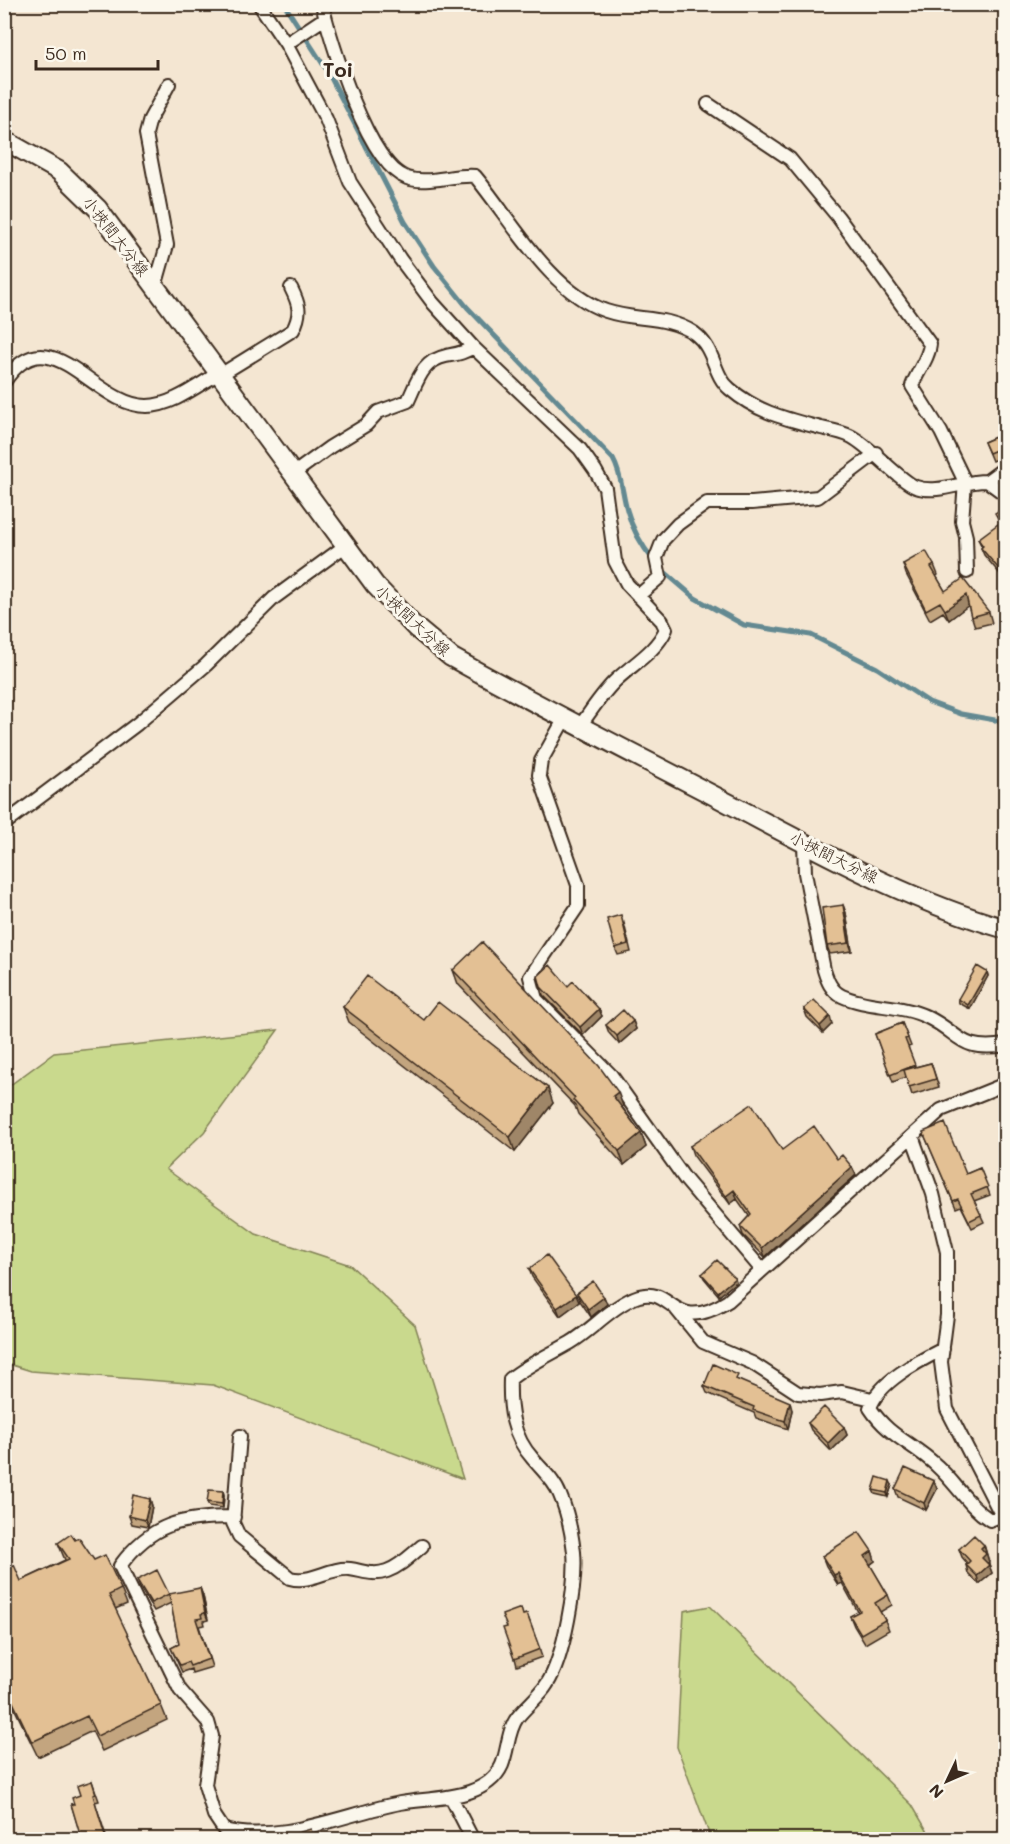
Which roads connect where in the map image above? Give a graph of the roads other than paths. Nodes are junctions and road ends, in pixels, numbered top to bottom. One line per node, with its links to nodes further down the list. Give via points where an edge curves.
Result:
1 (259, 4): 4 (street)
2 (322, 4): 3 (street)
3 (325, 18): 4 (street); 13 (street, via 356,106 393,169 407,178 475,176 535,255 579,296 606,311 659,319 694,333 712,353 717,372 728,388 756,409 849,435)
4 (288, 43): 10 (street, via 326,119 350,182 400,259)
5 (169, 84): 8 (street, via 146,134 167,245)
6 (708, 104): 17 (street, via 790,159 920,328 930,344 930,352 912,386 941,432)
7 (4, 140): 8 (main road, 小挾間大分線, via 59,171 98,209)
8 (155, 287): 11 (main road, 小挾間大分線)
9 (291, 288): 11 (street, via 300,305 293,330)
10 (473, 347): 15 (street, via 428,363 408,401 378,412 366,425); 21 (street, via 580,449 596,470 605,488 615,561)
11 (219, 374): 12 (street, via 165,403 148,406 128,403 109,394 68,363 50,356 35,356 22,363); 15 (main road, 小挾間大分線)
12 (4, 382)
13 (876, 453): 17 (street, via 915,487 932,489); 21 (street, via 818,497 707,503 663,540 656,558 660,577)
14 (1005, 467): 16 (street)
15 (293, 474): 19 (main road, 小挾間大分線)
16 (987, 481): 17 (street); 18 (street)
17 (965, 482): 20 (street, via 962,520)
18 (1005, 495)
19 (345, 546): 22 (main road, 小挾間大分線, via 415,627 451,657); 23 (street, via 274,597 206,665 137,724)
20 (967, 572)
21 (638, 596): 22 (street, via 662,621 666,629 663,638)
22 (572, 722): 24 (main road, 小挾間大分線); 29 (street, via 541,761 539,775 578,885 578,906 530,977 536,999 604,1067 712,1213)
23 (4, 824)
24 (804, 843): 25 (main road, 小挾間大分線, via 900,889); 26 (street, via 805,873 824,970 834,990 855,1000 927,1017 961,1041 985,1048)
25 (1005, 929)
26 (1005, 1045)
27 (1005, 1082): 28 (street, via 941,1110)
28 (912, 1136): 29 (street); 31 (street, via 933,1194 946,1252)
29 (762, 1270): 30 (street, via 709,1313 691,1316)
30 (674, 1307): 32 (street, via 703,1342 752,1363 798,1393 842,1392); 37 (street, via 655,1296 639,1296 510,1379 509,1404 516,1433 560,1494 567,1522 574,1553 568,1620 548,1683 513,1723 500,1768 491,1779)
31 (943, 1349): 32 (street, via 899,1374); 35 (street, via 947,1409)
32 (872, 1399): 35 (street, via 870,1408 890,1433 937,1465 976,1511 990,1520)
33 (240, 1436): 34 (street)
34 (234, 1516): 36 (street, via 239,1536 290,1578 300,1581 350,1569 386,1572); 38 (street, via 188,1518 149,1534 120,1566 180,1690 208,1722 212,1736 205,1785 214,1815 224,1830)
35 (1003, 1520)
36 (422, 1546)
37 (451, 1797): 38 (street, via 401,1803); 39 (street)
38 (253, 1838)
39 (473, 1839)

